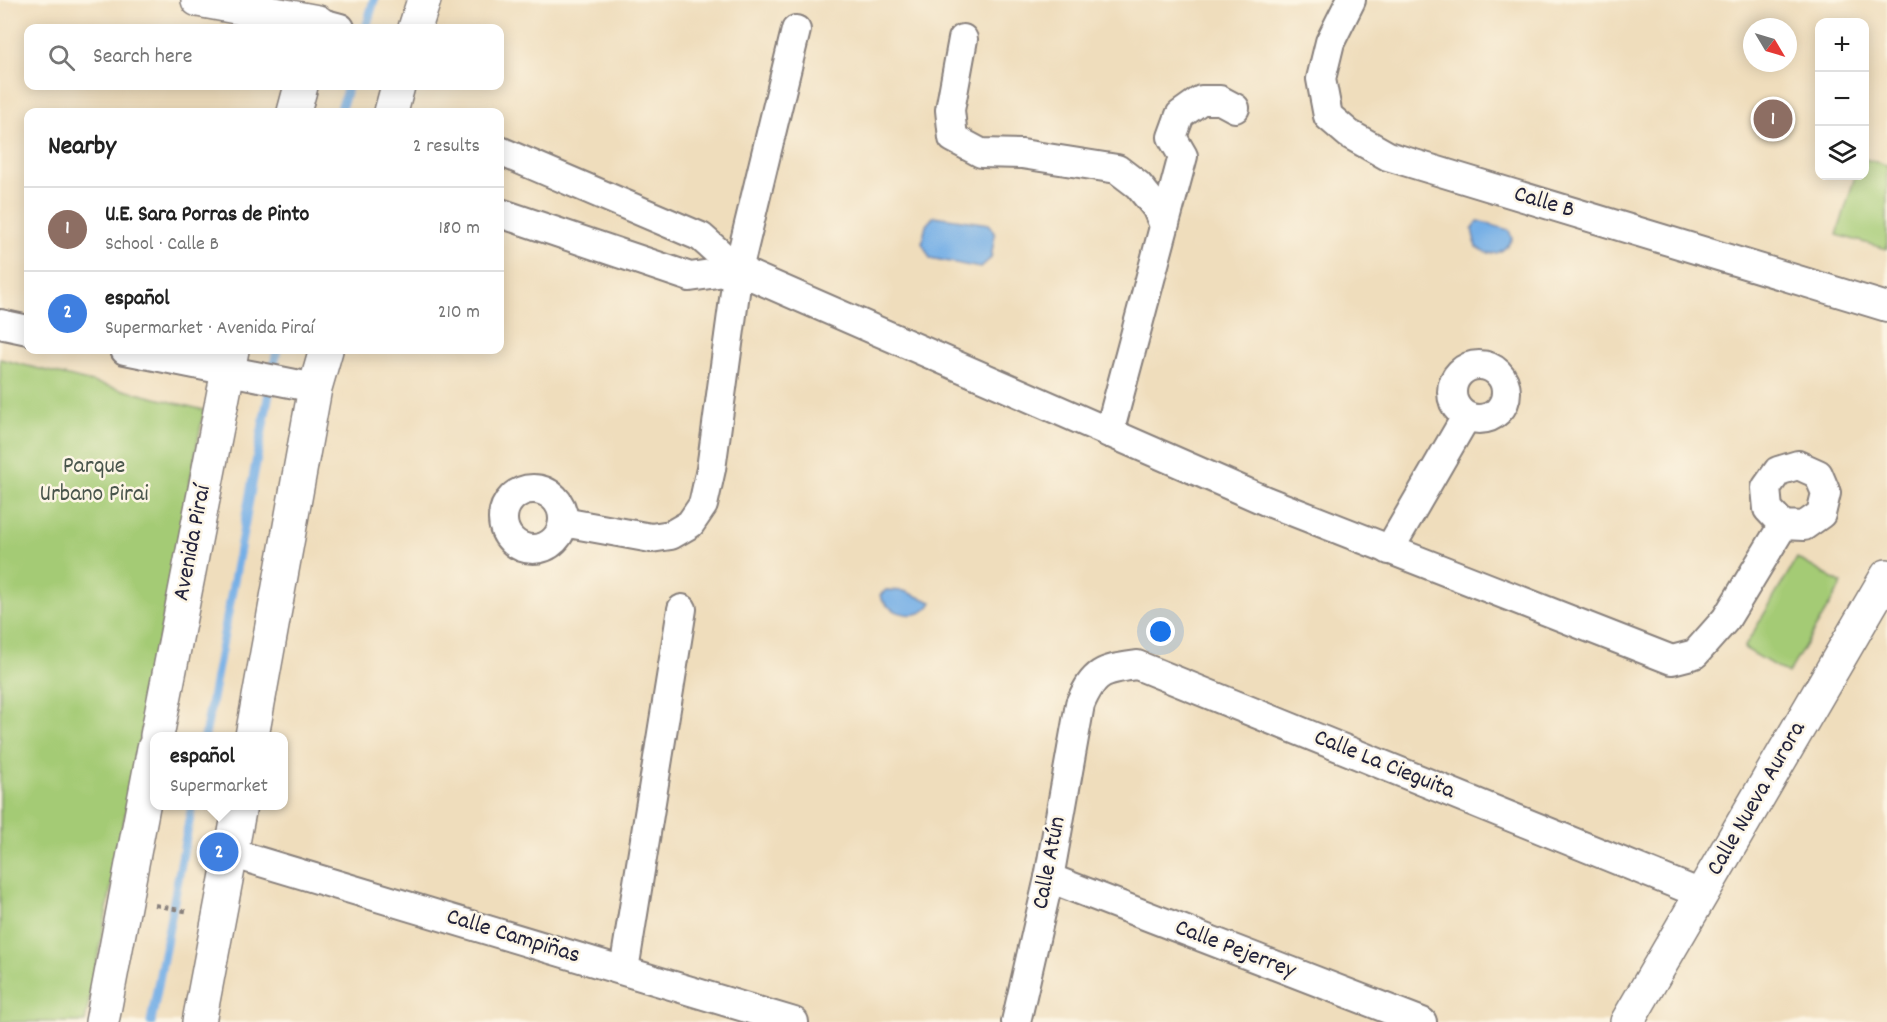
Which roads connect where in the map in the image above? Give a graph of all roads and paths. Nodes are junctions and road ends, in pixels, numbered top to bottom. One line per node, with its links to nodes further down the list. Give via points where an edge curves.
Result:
1 (198, 0): 4 (main road)
2 (424, 0): 5 (main road)
3 (1351, 0): 15 (street, Calle B, via 1330,42 1321,79 1328,116 1349,134 1388,156)
4 (327, 21)
5 (416, 24)
6 (796, 30): 14 (street)
7 (963, 39): 13 (street, via 950,110 953,138 981,153 1022,154 1117,169 1138,185 1156,207)
8 (300, 90): 9 (main road)
9 (295, 108)
10 (1235, 108): 13 (street, via 1220,100 1201,100 1180,115 1172,137 1184,156)
11 (504, 153): 14 (street, via 701,237)
12 (504, 214): 14 (street, via 690,277)
13 (1164, 225): 23 (street)
14 (738, 270): 23 (street); 24 (street, via 711,468 703,505 690,524 671,535 651,538)
15 (1887, 307)
16 (0, 324): 17 (street)
17 (24, 329)
18 (155, 354): 20 (street)
19 (324, 354): 21 (main road)
20 (236, 365): 21 (street); 30 (main road, Avenida Piraí)
21 (307, 386): 31 (main road)
22 (1466, 417): 26 (street)
23 (1109, 433): 26 (street)
24 (563, 522)
25 (1783, 525): 26 (street, via 1726,619 1695,654 1672,660)
26 (1389, 550)
27 (1887, 576): 36 (main road, Calle Nueva Aurora)
28 (682, 609): 39 (street)
29 (1080, 704): 35 (street, Calle Atún); 36 (street, Calle La Cieguita, via 1089,682 1107,670 1137,665)
30 (158, 732)
31 (253, 732)
32 (150, 769): 40 (main road)
33 (239, 810): 34 (main road)
34 (231, 853): 39 (street, Calle Campiñas); 41 (main road)
35 (1049, 878): 43 (street, Calle Atún); 44 (street, Calle Pejerrey)
36 (1701, 894): 45 (main road, Calle Nueva Aurora)
37 (156, 906): 38 (path)
38 (186, 911)
39 (624, 970): 42 (street, Calle Campiñas)
40 (102, 1022)
41 (199, 1022)
42 (794, 1022)
43 (1016, 1022)
44 (1422, 1022)
45 (1627, 1022)

